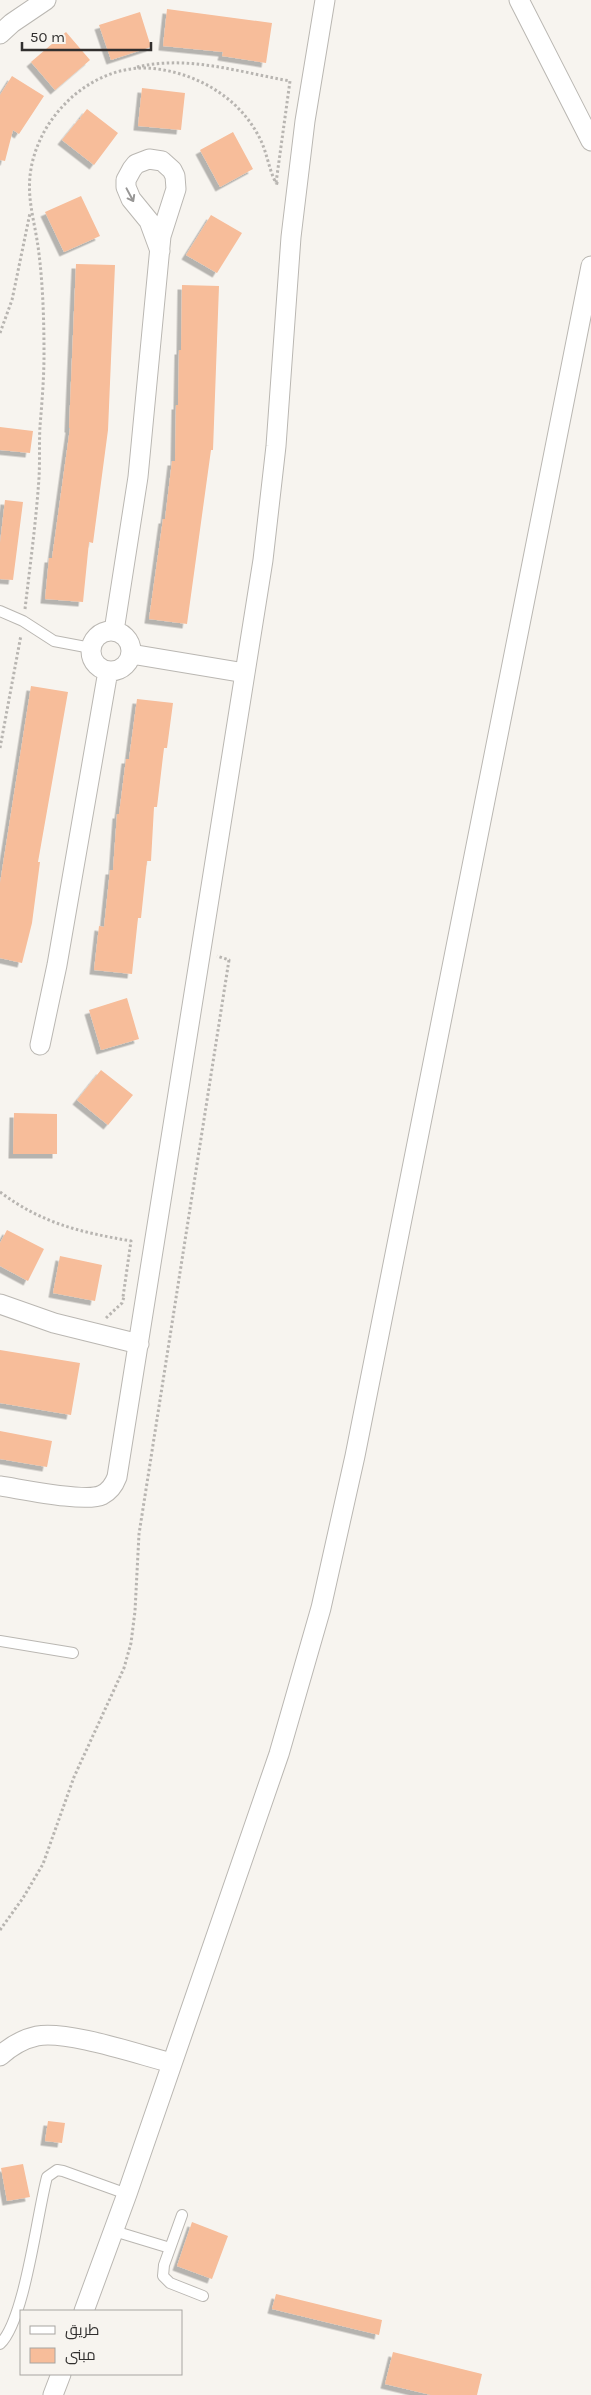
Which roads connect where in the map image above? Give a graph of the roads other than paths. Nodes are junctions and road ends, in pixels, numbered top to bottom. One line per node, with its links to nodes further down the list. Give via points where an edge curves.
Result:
1 (46, 0): 4 (street)
2 (325, 0): 13 (street, via 297,186 270,503)
3 (519, 0): 5 (street)
4 (0, 34)
5 (591, 140)
6 (160, 251): 9 (street, via 138,477)
7 (591, 266): 21 (street, via 367,1394 321,1608 279,1754)
8 (0, 611): 10 (lane, via 54,640)
9 (114, 632): 10 (street, via 99,635); 11 (street, via 127,639)
10 (91, 648): 12 (street, via 95,663)
11 (131, 654): 12 (street, via 123,668); 13 (street)
12 (108, 671): 14 (street)
13 (245, 673): 16 (street)
14 (40, 1046)
15 (0, 1304): 16 (street, via 54,1323)
16 (139, 1344): 17 (street, via 117,1477 109,1490 103,1495 88,1498)
17 (0, 1486)
18 (0, 1641): 19 (lane)
19 (73, 1653)
20 (0, 2056): 21 (street, via 24,2040 52,2035)
21 (172, 2063): 22 (street)
22 (127, 2194): 24 (street); 28 (lane, via 63,2171 57,2170 47,2177 20,2302 10,2329)
23 (182, 2215): 25 (lane)
24 (114, 2231): 25 (lane); 27 (street)
25 (170, 2248): 26 (lane, via 162,2270 166,2280)
26 (203, 2296)
27 (84, 2310)
28 (0, 2344)
29 (61, 2375): 30 (street)
30 (53, 2395)

